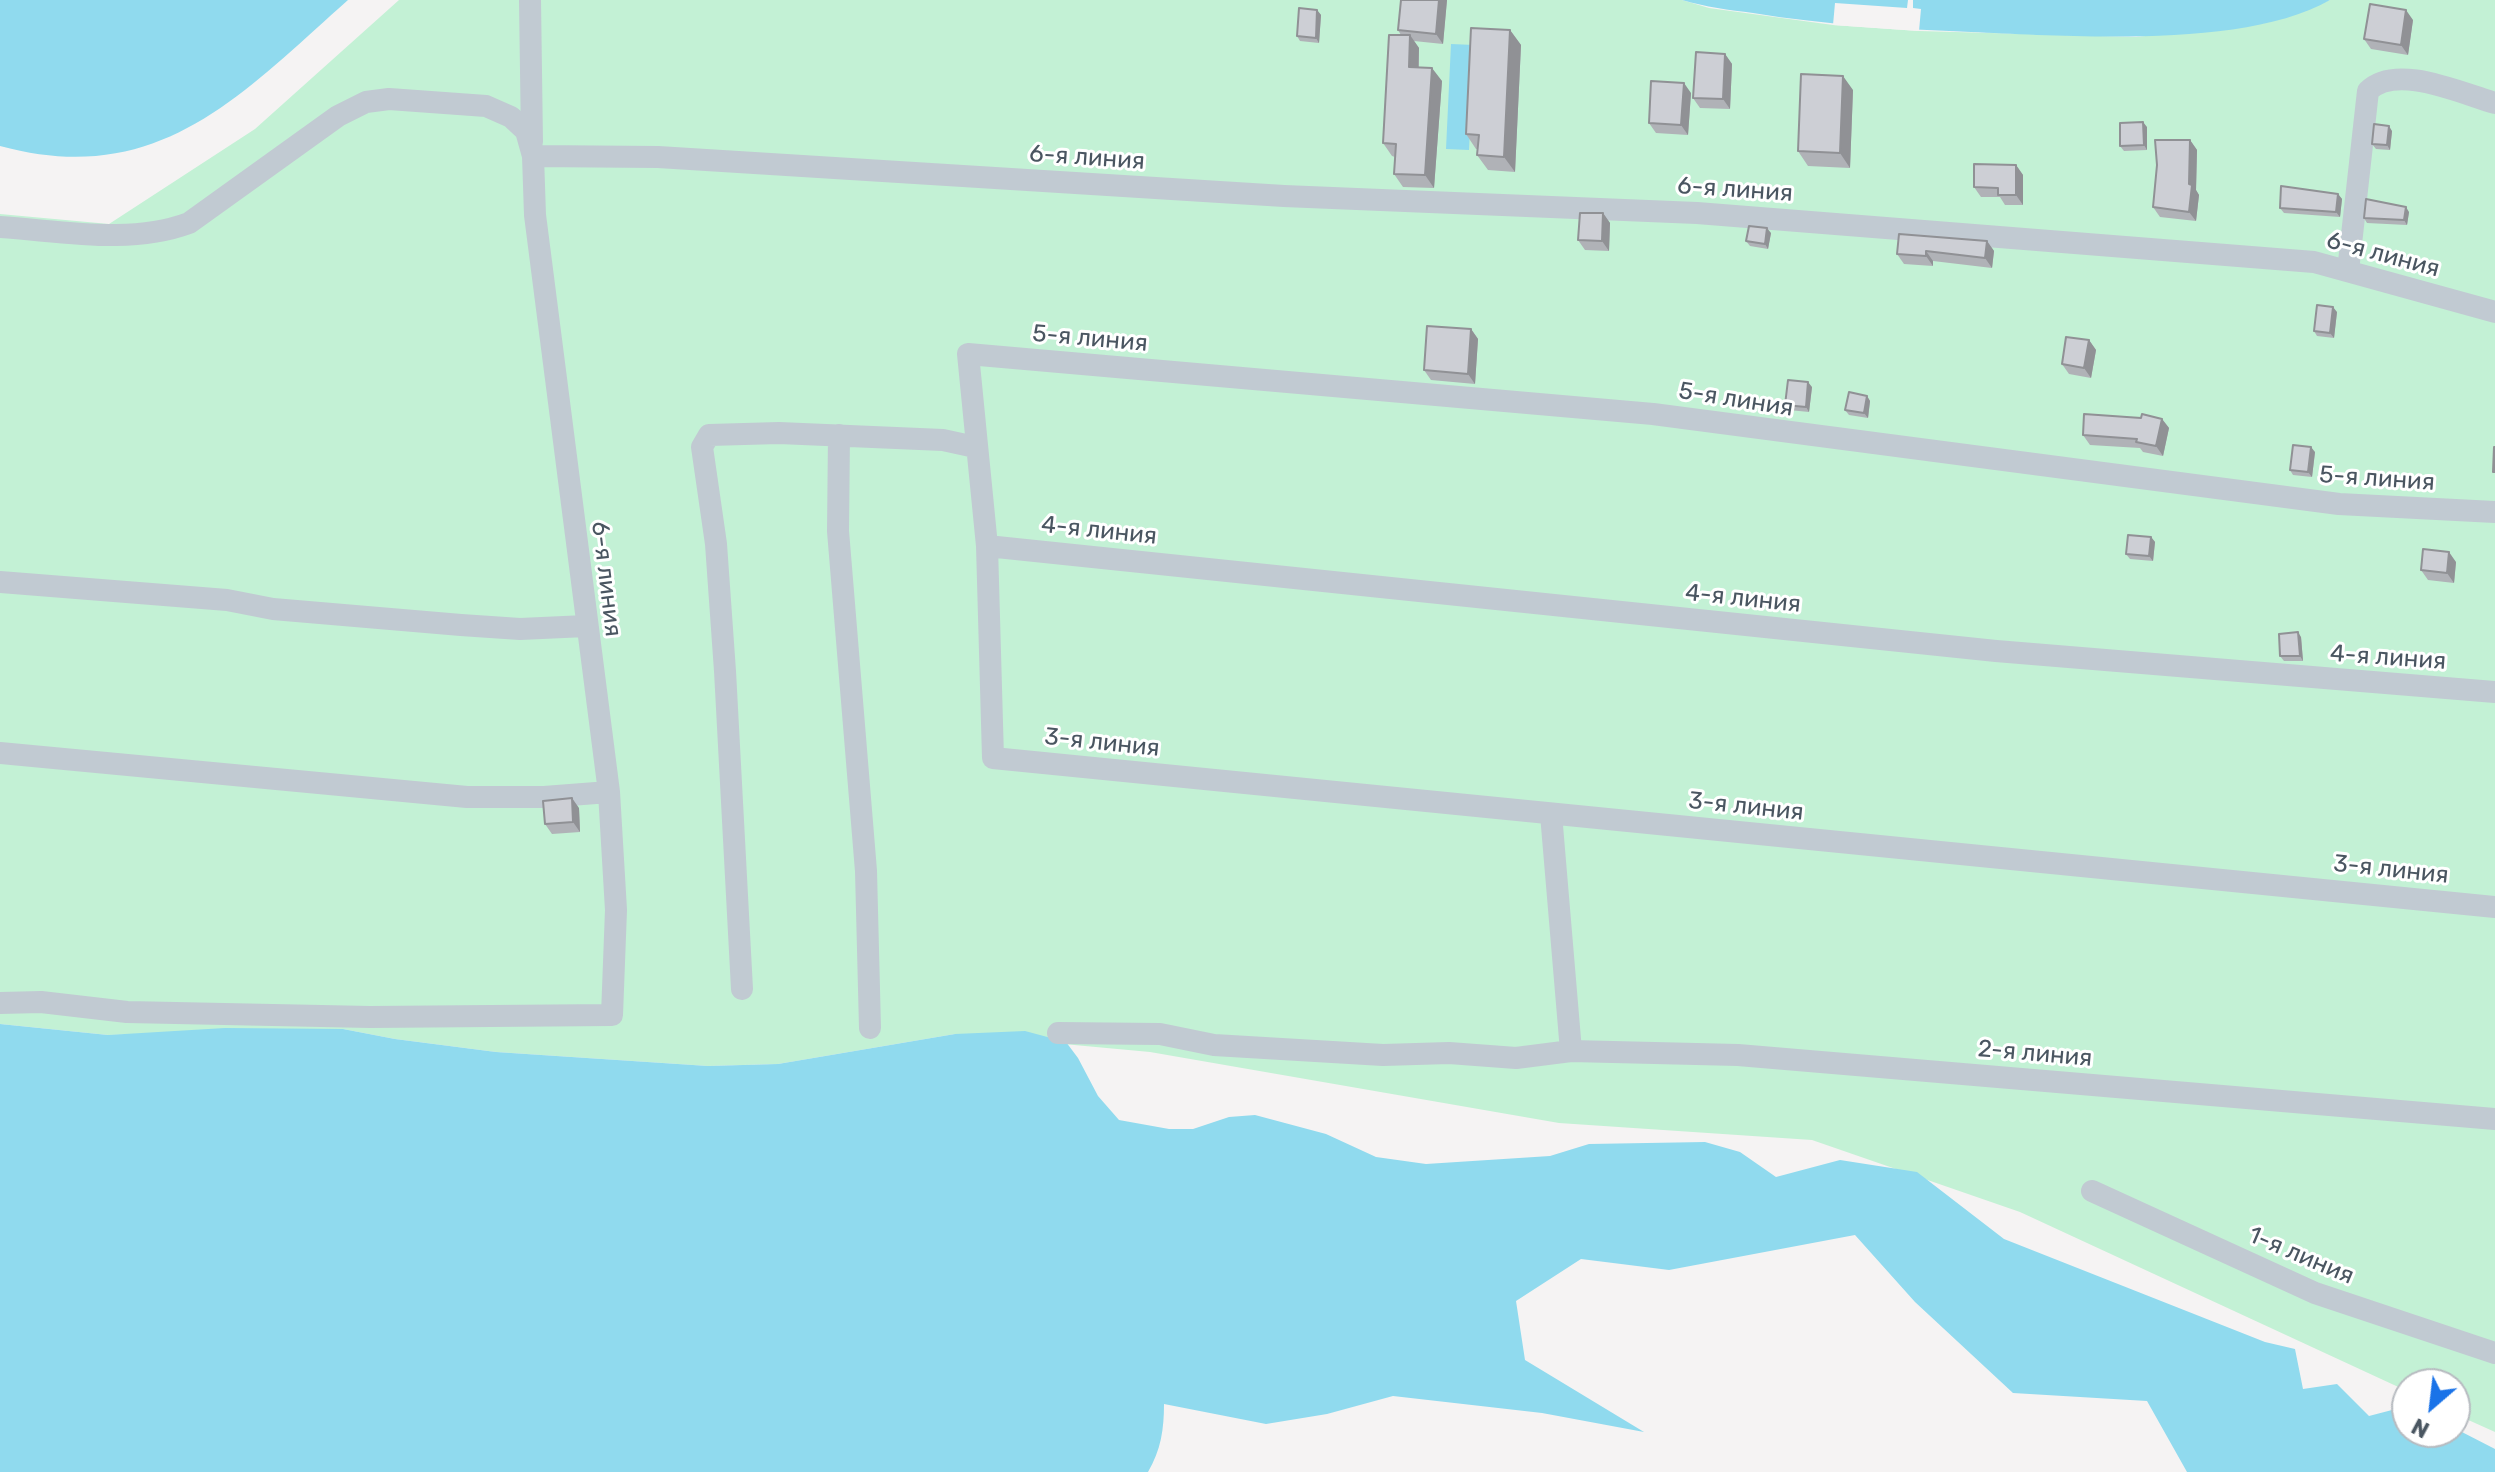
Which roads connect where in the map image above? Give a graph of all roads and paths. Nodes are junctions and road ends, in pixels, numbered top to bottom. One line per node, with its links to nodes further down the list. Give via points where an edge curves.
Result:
1 (530, 0): 3 (lane)
2 (2495, 103): 5 (lane, via 2403,78 2379,80 2368,91)
3 (533, 156): 4 (lane, via 526,131 486,106 366,102 338,116 189,223 167,231 138,235); 5 (lane, 6-я линия, via 658,157 1284,196 1697,213 2314,262); 12 (lane, 6-я линия, via 535,215)
4 (0, 227)
5 (2348, 271): 6 (lane, 6-я линия)
6 (2495, 312)
7 (839, 435): 8 (lane, via 943,440); 18 (lane, via 709,435 702,447 716,544); 20 (lane, via 838,531 866,871)
8 (975, 447): 9 (lane, 5-я линия, via 968,354 1653,414 2339,504); 10 (lane)
9 (2495, 512)
10 (987, 546): 13 (lane, 4-я линия, via 2012,653); 16 (lane, 3-я линия, via 993,758)
11 (0, 582): 12 (lane, via 461,625)
12 (586, 626): 15 (lane, 6-я линия)
13 (2495, 692)
14 (0, 753): 15 (lane, via 467,797)
15 (609, 792): 19 (lane, 6-я линия, via 616,910 612,1015 370,1017 127,1012)
16 (1551, 814): 17 (lane, 3-я линия); 22 (lane)
17 (2495, 907)
18 (742, 989)
19 (0, 1003)
20 (870, 1028)
21 (1058, 1033): 22 (lane, 2-я линия, via 1160,1034 1214,1045 1383,1055 1516,1058)
22 (1571, 1051): 23 (lane, 2-я линия, via 1738,1055)
23 (2495, 1119)
24 (2092, 1191): 25 (lane, 1-я линия, via 2315,1293)
25 (2495, 1353)

